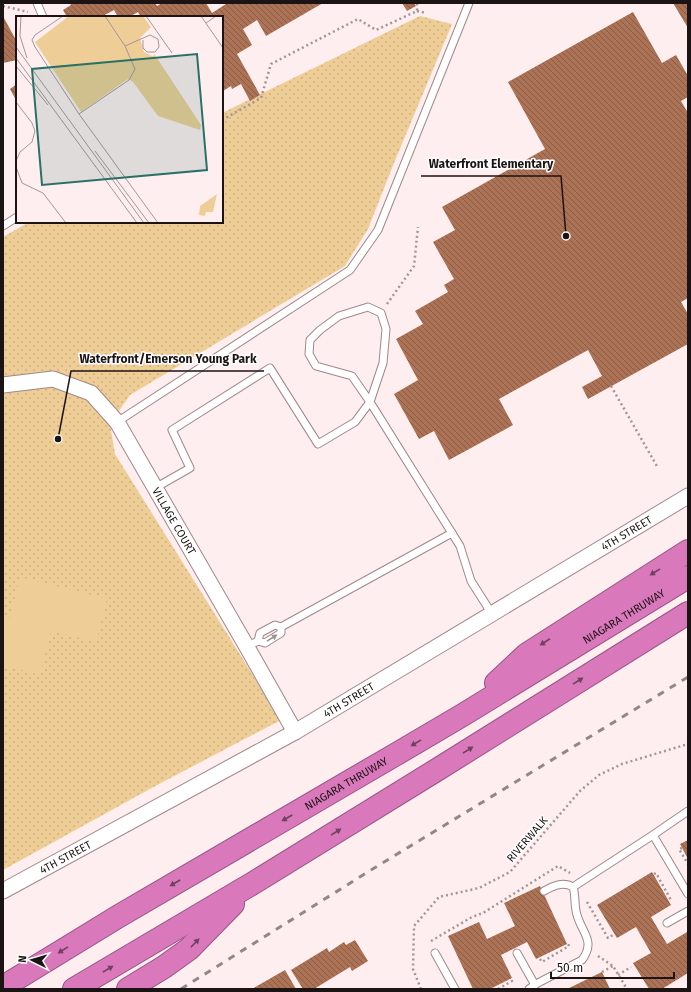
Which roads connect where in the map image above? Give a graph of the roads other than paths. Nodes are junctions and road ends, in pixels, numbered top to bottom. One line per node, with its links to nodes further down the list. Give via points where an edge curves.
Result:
1 (37, 3): 3 (lane)
2 (469, 3): 8 (lane, via 378,230 350,270)
3 (43, 16)
4 (16, 219): 5 (lane)
5 (3, 226)
6 (3, 384): 8 (street, VILLAGE COURT, via 53,379 91,393)
7 (370, 402): 7 (lane, via 382,363 386,329 381,313 368,307 339,316 320,330 310,340 309,354 316,366 352,376); 9 (lane, via 355,422 318,444 270,368 172,430 190,468); 11 (lane)
8 (117, 422): 9 (street, VILLAGE COURT)
9 (155, 488): 16 (street, VILLAGE COURT)
10 (688, 496): 15 (street, 4TH STREET)
11 (452, 533): 15 (lane, via 460,546 471,581); 16 (lane, via 281,627 275,625 260,633)
12 (688, 551): 17 (highway, one-way to 17, via 526,654)
13 (688, 577): 17 (highway, NIAGARA THRUWAY)
14 (688, 613): 21 (highway, one-way to 14)
15 (492, 614): 18 (street, 4TH STREET)
16 (253, 644): 18 (street, VILLAGE COURT)
17 (461, 716): 30 (highway, NIAGARA THRUWAY, one-way to 30)
18 (295, 732): 23 (street, 4TH STREET)
19 (688, 811): 20 (lane)
20 (653, 835): 22 (lane); 25 (lane)
21 (255, 882): 32 (highway, one-way to 21); 33 (highway, one-way to 21, via 189,949)
22 (573, 887): 24 (lane, via 569,884 559,884); 31 (lane, via 577,914 587,937 586,953 579,962)
23 (3, 891)
24 (544, 891)
25 (688, 894)
26 (688, 911): 27 (lane)
27 (667, 923)
28 (434, 950): 34 (lane)
29 (517, 953): 31 (lane)
30 (4, 986)
31 (532, 987)
32 (74, 989)
33 (128, 989)
34 (455, 989)

